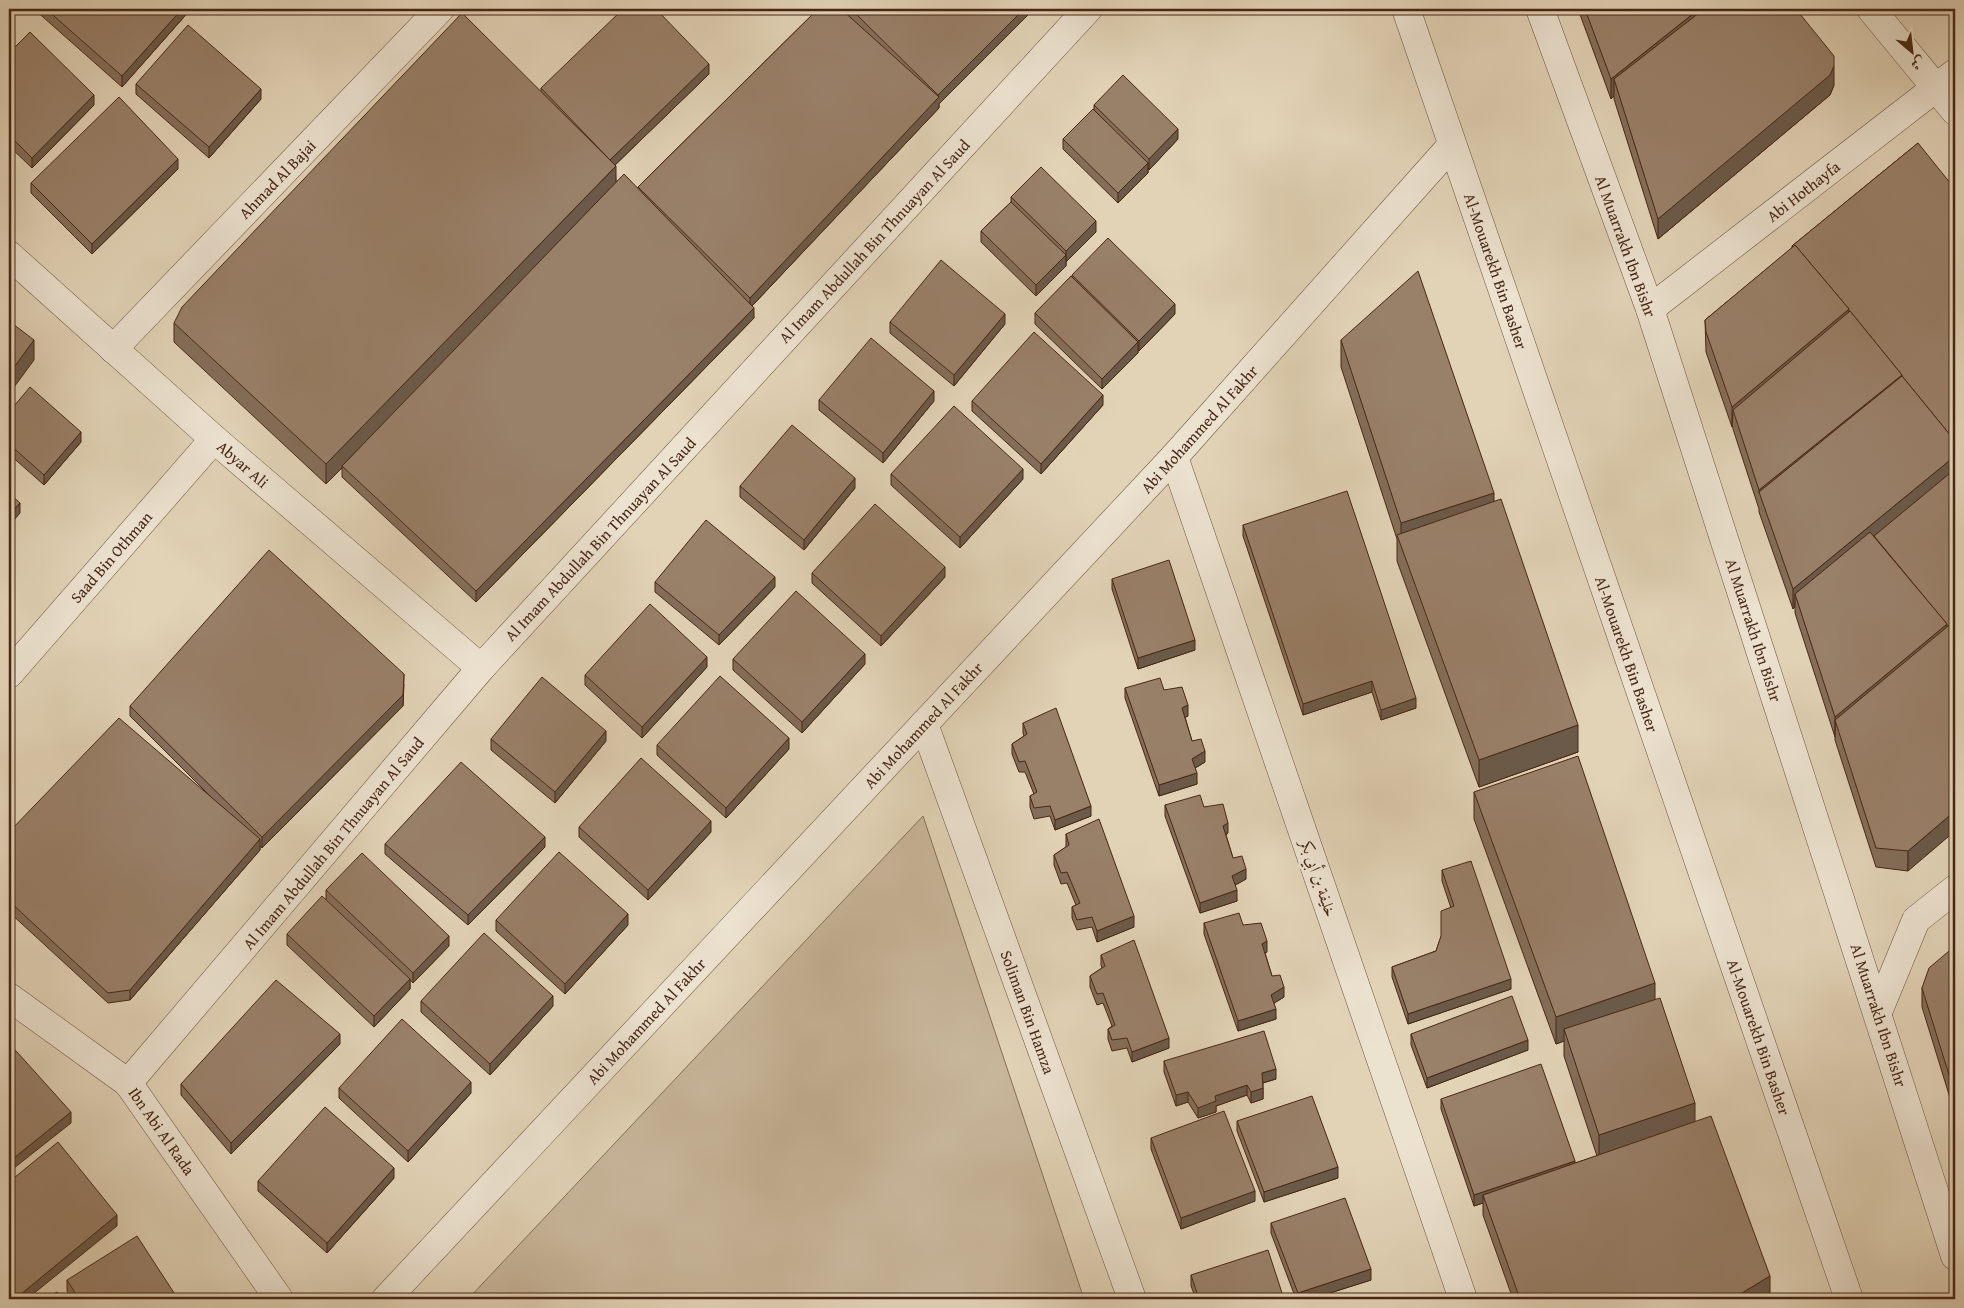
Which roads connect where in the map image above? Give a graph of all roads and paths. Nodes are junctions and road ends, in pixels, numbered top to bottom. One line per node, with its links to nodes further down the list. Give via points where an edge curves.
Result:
1 (440, 9): 11 (street, Ahmad Al Bajai)
2 (1088, 9): 14 (street, Al Imam Abdullah Bin Thnuayan Al Saud)
3 (1406, 9): 8 (street, Al-Mouarekh Bin Basher)
4 (1540, 9): 10 (street, Al Muarrakh Ibn Bishr)
5 (1871, 9): 6 (street)
6 (1946, 80): 7 (street); 10 (street, Abi Hothayfa)
7 (1955, 111)
8 (1452, 145): 13 (street, Abi Mohammed Al Fakhr); 22 (street, Al-Mouarekh Bin Basher)
9 (9, 254): 11 (street, Abyar Ali)
10 (1650, 309): 19 (street, Al Muarrakh Ibn Bishr)
11 (114, 348): 12 (street, Abyar Ali)
12 (214, 439): 14 (street, Abyar Ali); 15 (street, Saad Bin Othman)
13 (1174, 457): 16 (street, Abi Mohammed Al Fakhr); 26 (street, خليفة بن أبي بكر)
14 (481, 668): 20 (street, Al Imam Abdullah Bin Thnuayan Al Saud)
15 (9, 674)
16 (924, 724): 24 (street, Abi Mohammed Al Fakhr); 25 (street, Soliman Bin Hamza)
17 (1955, 889): 19 (street, via 1916,920)
18 (9, 997): 20 (street, Ibn Abi Al Rada)
19 (1878, 1012): 21 (street, Al Muarrakh Ibn Bishr)
20 (128, 1083): 23 (street, Ibn Abi Al Rada)
21 (1955, 1256)
22 (1839, 1295)
23 (279, 1299)
24 (386, 1299)
25 (1132, 1299)
26 (1464, 1299)

